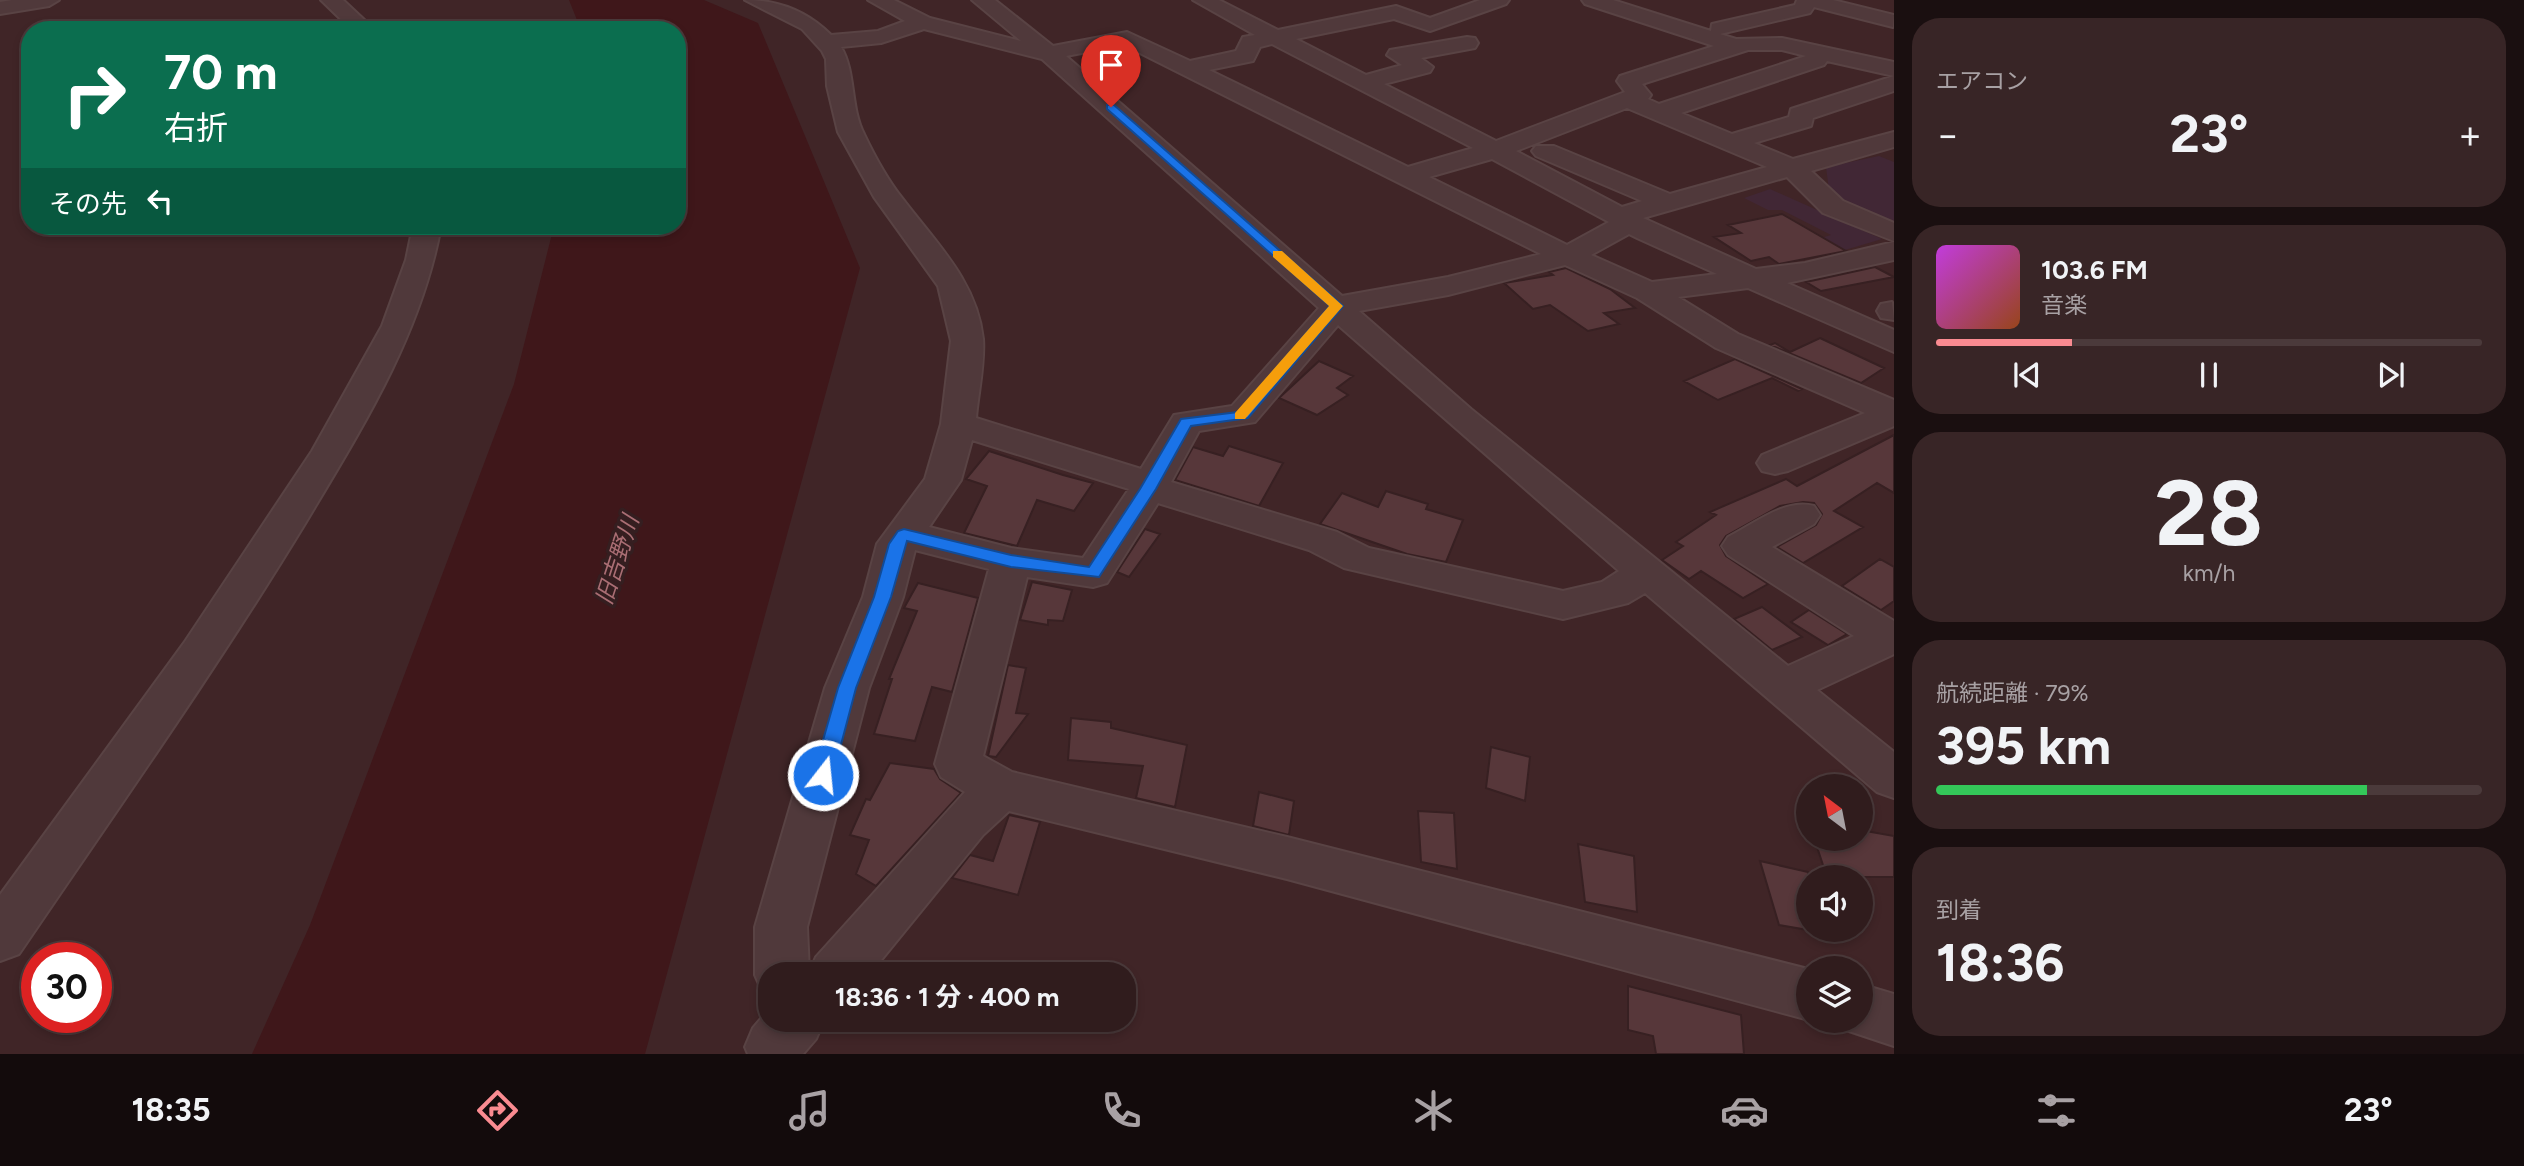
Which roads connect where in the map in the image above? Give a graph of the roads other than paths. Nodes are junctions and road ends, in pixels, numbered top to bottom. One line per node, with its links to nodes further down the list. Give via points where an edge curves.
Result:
1 (49, 0): 11 (street)
2 (331, 0): 13 (street)
3 (755, 0): 17 (street, via 810,25)
4 (878, 0): 15 (street)
5 (982, 0): 20 (street)
6 (1203, 0): 16 (street)
7 (1499, 0): 16 (street, via 1430,25 1396,12)
8 (1592, 0): 19 (street)
9 (1808, 0): 12 (street, via 1803,9); 14 (street)
10 (1725, 4): 12 (street)
11 (0, 8)
12 (1764, 16): 19 (street, via 1709,31)
13 (355, 21)
14 (1893, 21)
15 (923, 22): 17 (street, via 881,37); 20 (street)
16 (1276, 36): 22 (street, via 1251,42 1245,56); 25 (street)
17 (827, 42): 45 (street, via 837,60 850,132 887,197 953,285 962,311 967,341)
18 (1467, 43): 25 (street, via 1398,55 1422,67)
19 (1731, 47): 21 (street); 23 (street, via 1782,44); 26 (street, via 1628,81 1639,95)
20 (1049, 52): 22 (street, via 1127,38); 42 (street)
21 (1816, 60): 24 (street); 27 (street)
22 (1191, 67): 33 (street)
23 (1894, 69)
24 (1894, 81): 30 (street, via 1800,114 1802,121)
25 (1364, 82): 31 (street)
26 (1626, 99): 27 (street); 29 (street)
27 (1660, 112): 30 (street)
28 (1894, 139): 32 (street)
29 (1521, 141): 31 (street); 34 (street)
30 (1733, 142): 32 (street)
31 (1495, 150): 33 (street); 35 (street)
32 (1794, 169): 34 (street); 36 (street, via 1833,207)
33 (1405, 176): 39 (street)
34 (1669, 203): 35 (street)
35 (1625, 219): 39 (street); 40 (street)
36 (1894, 233)
37 (424, 235): 56 (street, via 405,304 352,415 253,578)
38 (1894, 251): 40 (street, via 1805,272)
39 (1568, 256): 41 (street); 42 (street, via 1448,286)
40 (1753, 277): 41 (street); 43 (street)
41 (1648, 292): 44 (street, via 1727,341)
42 (1337, 306): 47 (street, via 1243,415 1186,422); 51 (street)
43 (1894, 342)
44 (1894, 413): 46 (street)
45 (958, 424): 47 (street); 49 (street, via 943,480)
46 (1775, 463)
47 (1149, 486): 50 (street, via 1093,573); 51 (street, via 1323,541 1358,559 1563,605 1614,593)
48 (1801, 515): 52 (street, via 1742,545)
49 (904, 534): 50 (street); 57 (street, via 847,688 781,927)
50 (1011, 561): 55 (street, via 958,764)
51 (1646, 574): 53 (street)
52 (1892, 637): 53 (street)
53 (1782, 687): 54 (street)
54 (1894, 779)
55 (1000, 789): 58 (street, via 966,821); 59 (street, via 1287,858)
56 (0, 937)
57 (782, 962)
58 (846, 962)
59 (1796, 992)
60 (1873, 1014): 61 (street)
61 (1894, 1020)

